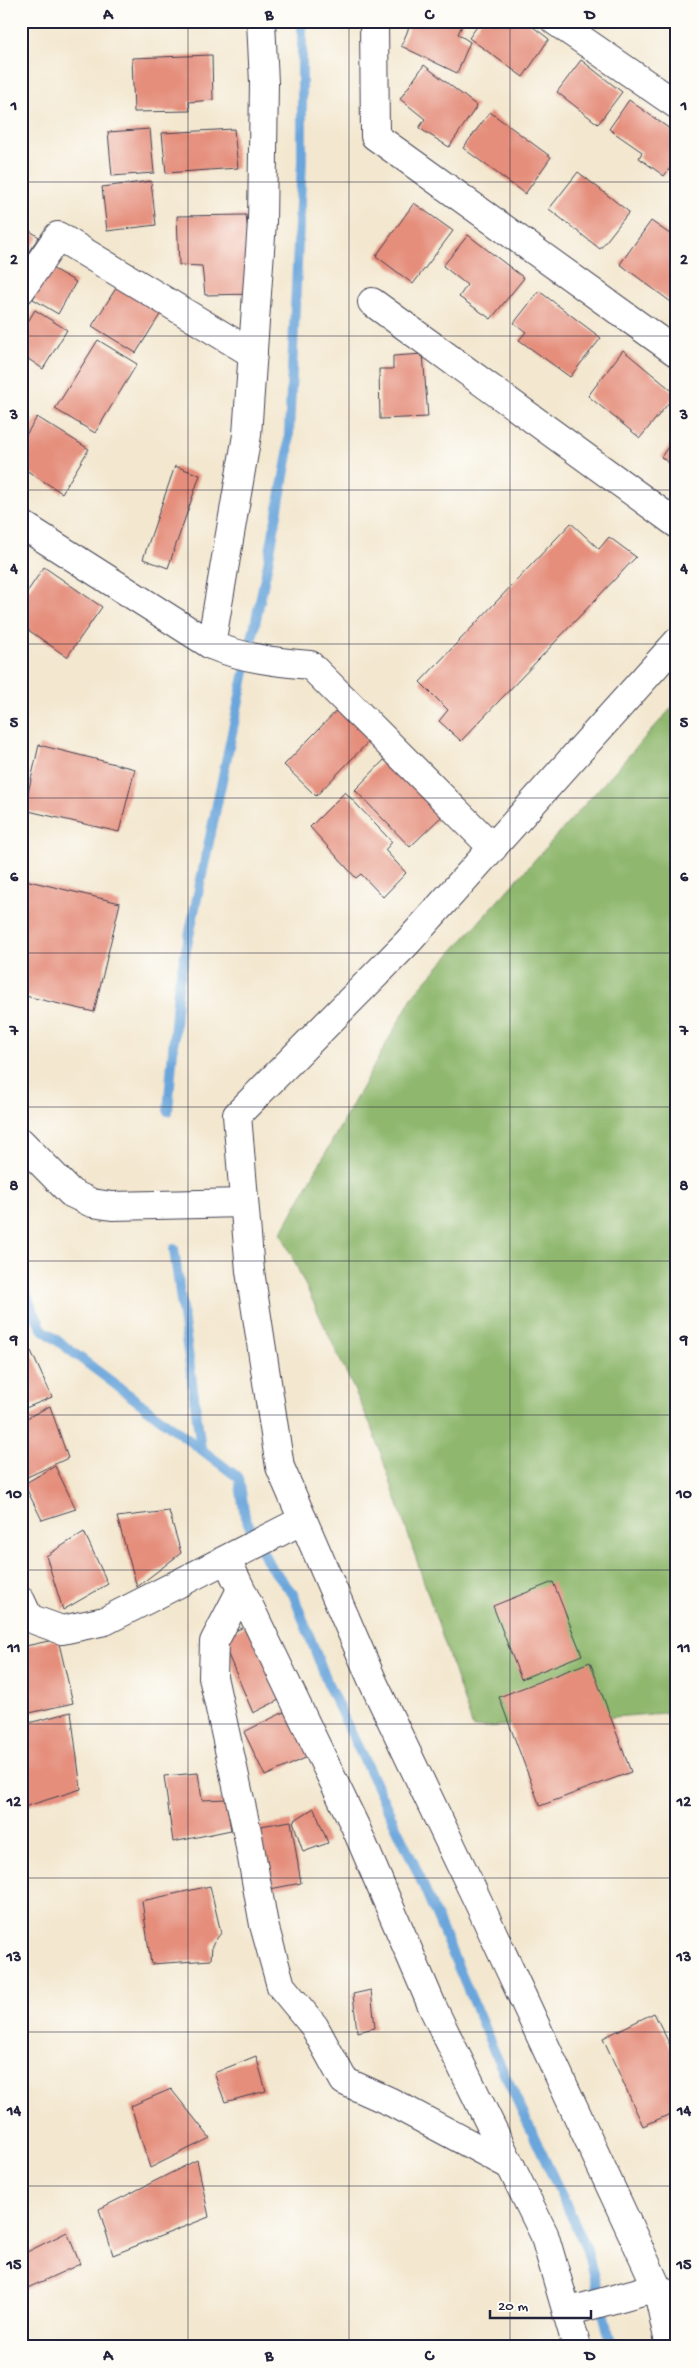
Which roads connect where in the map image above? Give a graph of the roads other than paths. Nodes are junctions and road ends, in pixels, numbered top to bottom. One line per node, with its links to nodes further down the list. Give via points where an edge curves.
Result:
1 (261, 21): 8 (street, via 264,83 262,222)
2 (374, 21): 7 (street, via 375,136)
3 (555, 21): 4 (street)
4 (677, 106)
5 (21, 290): 8 (street, via 58,236)
6 (372, 302): 10 (street)
7 (677, 353)
8 (253, 354): 12 (street, via 247,434)
9 (21, 524): 12 (street)
10 (677, 524)
11 (677, 642): 13 (street)
12 (218, 648): 13 (street, via 280,663 310,665)
13 (492, 848): 15 (street, via 407,943 237,1115)
14 (21, 1142): 15 (street, via 71,1193 92,1203 112,1206)
15 (244, 1203): 16 (street, via 250,1271 280,1467)
16 (303, 1520): 17 (street); 21 (street, via 373,1682 483,1912)
17 (234, 1556): 18 (street); 19 (street, via 105,1622 62,1630 29,1618)
18 (241, 1590): 20 (street, via 355,1826 433,2008); 20 (street, via 214,1642 213,1677 264,1925 281,1986 314,2026 344,2081 391,2102)
19 (21, 1601)
20 (511, 2166): 22 (street, via 544,2234)
21 (656, 2295): 22 (street); 24 (street)
22 (573, 2310): 23 (street)
23 (577, 2347)
24 (670, 2347)

